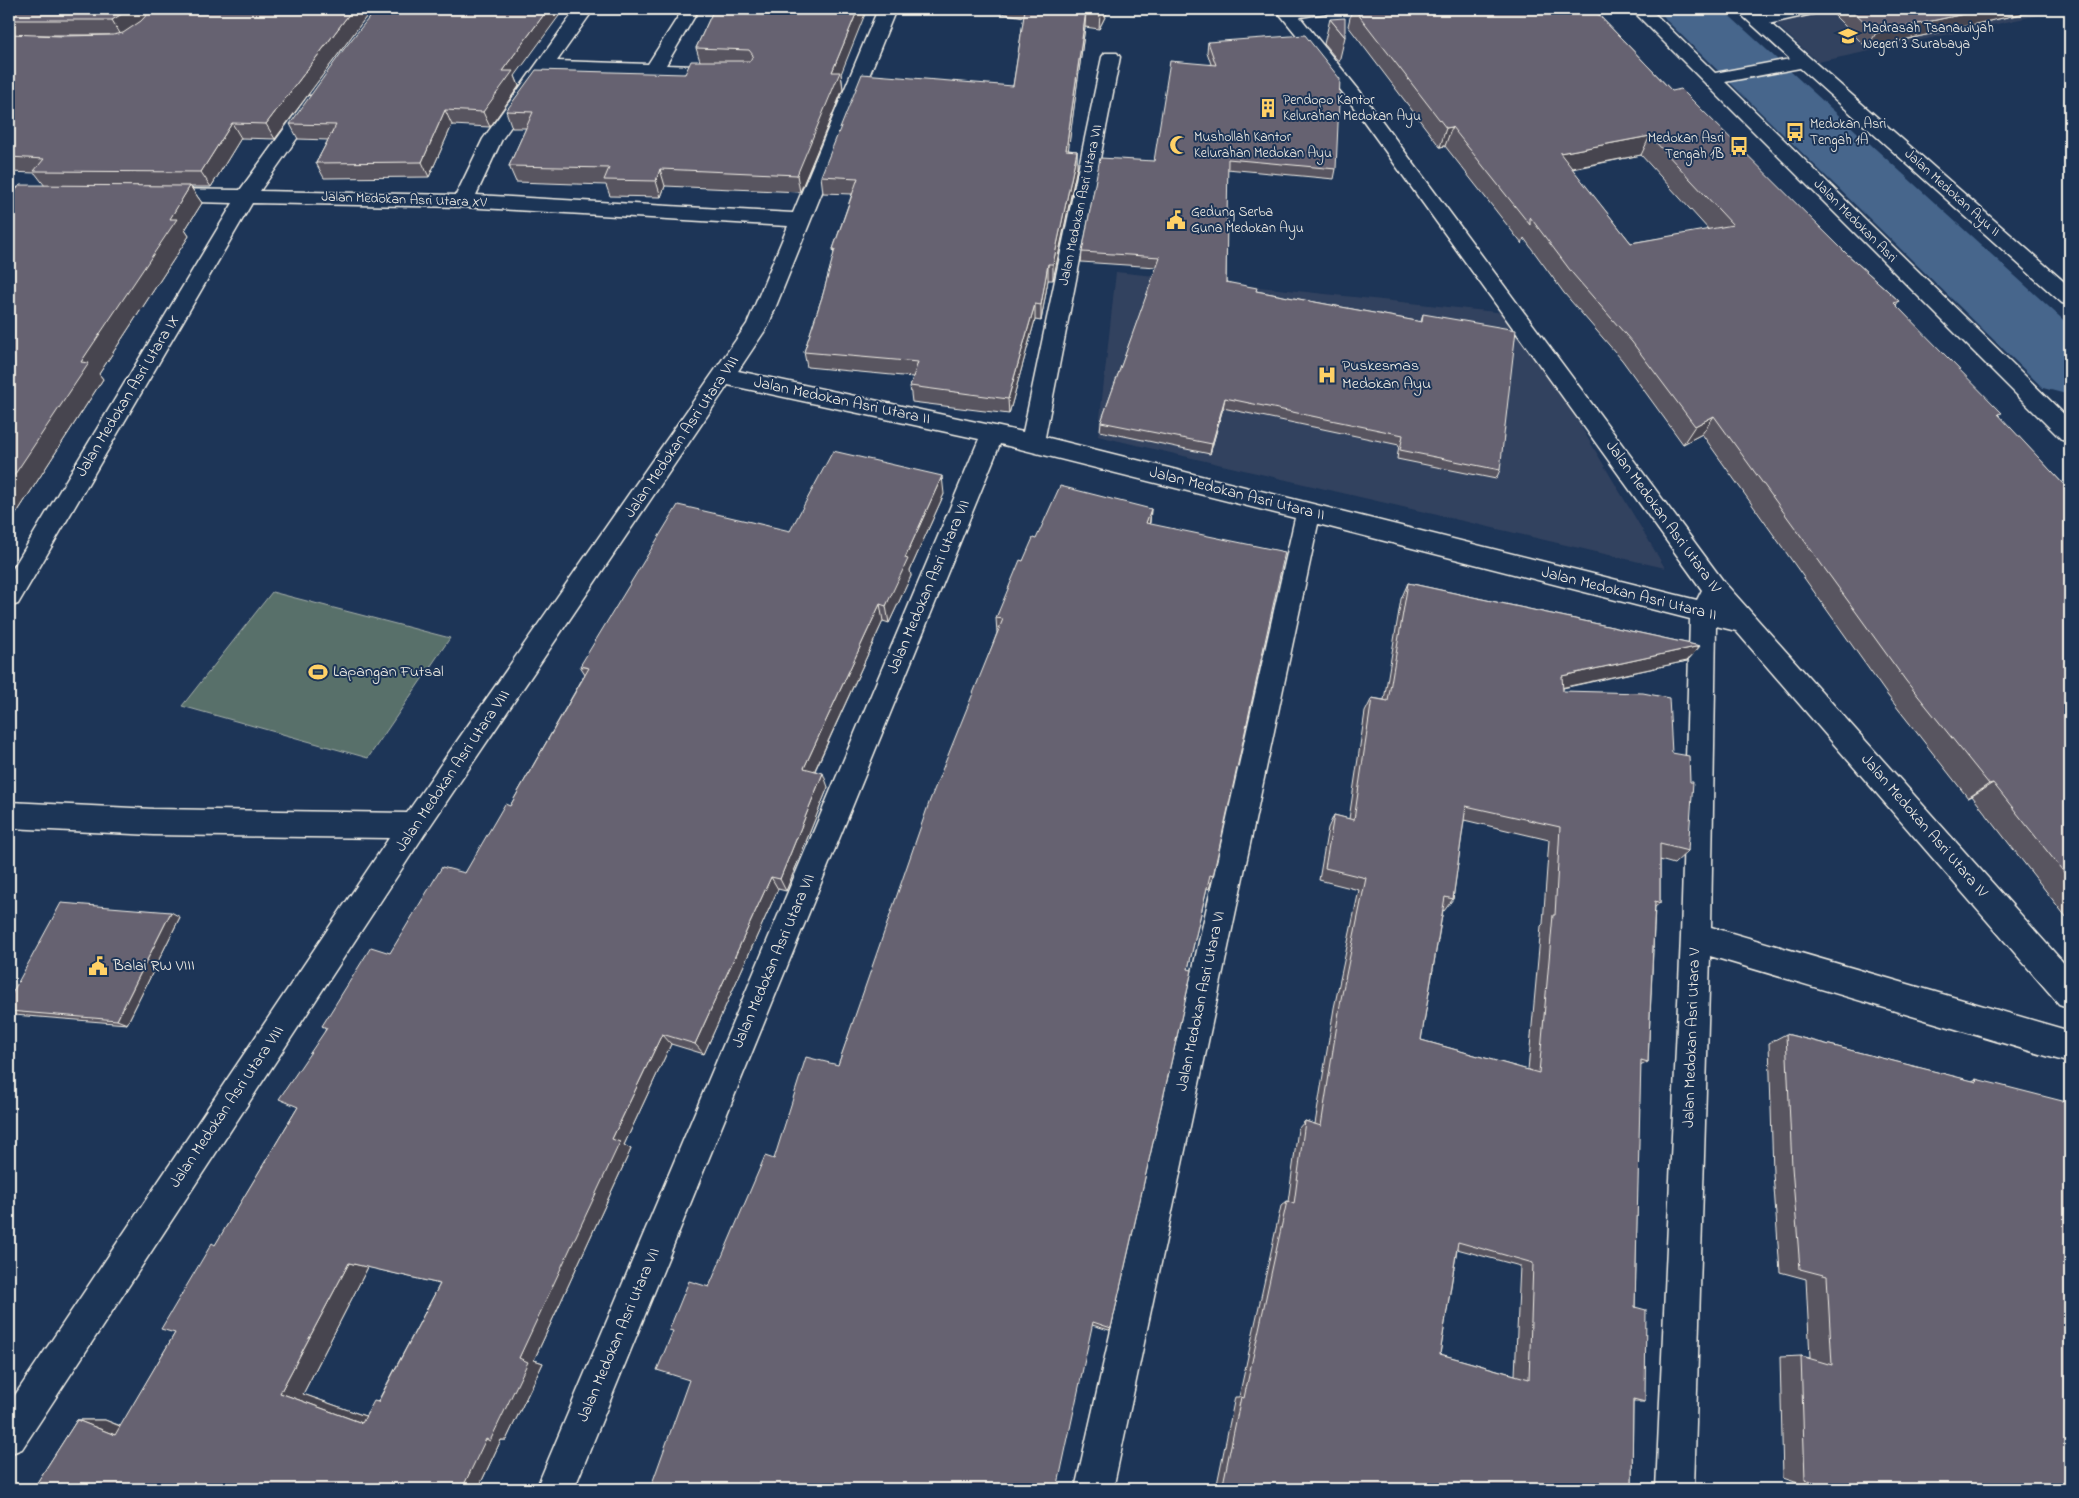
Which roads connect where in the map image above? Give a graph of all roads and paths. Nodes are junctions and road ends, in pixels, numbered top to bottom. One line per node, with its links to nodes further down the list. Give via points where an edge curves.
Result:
1 (585, 9): 11 (street)
2 (692, 9): 12 (street)
3 (887, 9): 21 (street, Jalan Medokan Asri Utara VIII)
4 (1320, 9): 29 (street, Jalan Medokan Asri Utara IV, via 1288,14 1353,94)
5 (1640, 9): 14 (street, Jalan Medokan Asri)
6 (1744, 9): 8 (street, Jalan Medokan Ayu II)
7 (1811, 9): 8 (street)
8 (1759, 22): 10 (street, Jalan Medokan Ayu II)
9 (1111, 57): 26 (street, Jalan Medokan Asri Utara VII)
10 (1796, 64): 14 (street); 22 (street, Jalan Medokan Ayu II)
11 (545, 66): 12 (street); 20 (street, via 493,139)
12 (653, 71): 13 (street)
13 (746, 72)
14 (1719, 77): 25 (street, Jalan Medokan Asri)
15 (327, 83): 19 (street, Jalan Medokan Asri Utara IX)
16 (9, 194): 17 (street)
17 (67, 194)
18 (142, 195): 19 (street, Jalan Medokan Asri Utara XV)
19 (246, 195): 20 (street, Jalan Medokan Asri Utara XV); 28 (street, Jalan Medokan Asri Utara IX)
20 (463, 201): 21 (street, Jalan Medokan Asri Utara XV)
21 (799, 220): 23 (street, Jalan Medokan Asri Utara VIII, via 757,326)
22 (2070, 298)
23 (724, 376): 24 (street, Jalan Medokan Asri Utara II); 31 (street, Jalan Medokan Asri Utara VIII)
24 (993, 433): 26 (street, Jalan Medokan Asri Utara II); 36 (street, Jalan Medokan Asri Utara VII)
25 (2070, 434)
26 (1032, 442): 27 (street, Jalan Medokan Asri Utara II)
27 (1308, 512): 29 (street, Jalan Medokan Asri Utara II); 37 (street, Jalan Medokan Asri Utara VI)
28 (9, 597)
29 (1709, 601): 32 (street, Jalan Medokan Asri Utara V); 33 (street, Jalan Medokan Asri Utara IV, via 1746,624)
30 (9, 815): 31 (street, via 153,822)
31 (414, 826): 35 (street, Jalan Medokan Asri Utara VIII)
32 (1696, 937): 34 (street); 38 (street, Jalan Medokan Asri Utara V)
33 (2070, 993)
34 (2070, 1047)
35 (9, 1436)
36 (555, 1489)
37 (1094, 1489)
38 (1675, 1489)

